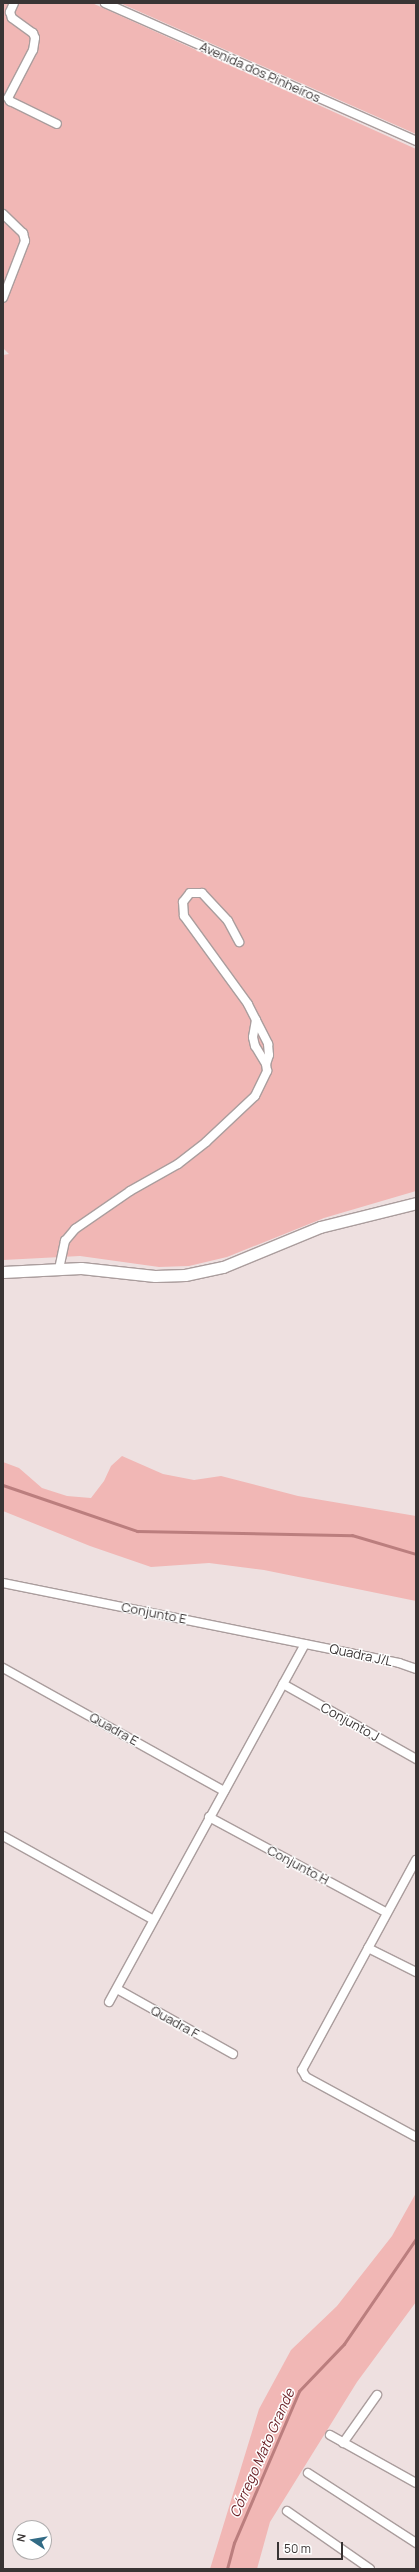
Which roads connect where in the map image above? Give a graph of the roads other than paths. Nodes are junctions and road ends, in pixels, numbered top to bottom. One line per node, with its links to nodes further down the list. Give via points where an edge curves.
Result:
1 (14, 3): 3 (street, via 10,12 12,18 36,38 33,50 8,98)
2 (105, 3): 4 (street, Avenida dos Pinheiros)
3 (57, 124)
4 (416, 141)
5 (3, 214): 6 (street, via 23,233 25,241)
6 (3, 298)
7 (239, 942): 8 (street, via 228,921 202,894 190,893 183,902 184,916 248,1004)
8 (256, 1020): 9 (street, via 268,1044 269,1055); 9 (street, via 253,1037 255,1046)
9 (266, 1064): 11 (street, via 267,1071 255,1096 206,1142 178,1164 130,1191 75,1229 65,1241)
10 (416, 1203): 11 (street, via 320,1227 223,1267 185,1275 155,1276 120,1271)
11 (59, 1269): 12 (street)
12 (3, 1272)
13 (3, 1583): 14 (street, Conjunto E)
14 (305, 1644): 16 (street, Quadra J/L, via 399,1663); 17 (street)
15 (3, 1668): 19 (street, Quadra E)
16 (416, 1669)
17 (283, 1684): 18 (street, Conjunto J); 19 (street)
18 (416, 1759)
19 (224, 1791): 20 (street)
20 (209, 1817): 23 (street, Conjunto H); 24 (street)
21 (4, 1838): 24 (street)
22 (416, 1860): 23 (street)
23 (387, 1913): 25 (street)
24 (152, 1919): 27 (street)
25 (368, 1948): 26 (street); 30 (street, via 302,2070 306,2077)
26 (416, 1972)
27 (117, 1989): 28 (street); 29 (street, Quadra F)
28 (109, 2002)
29 (233, 2054)
30 (416, 2137)
31 (377, 2394): 33 (street)
32 (330, 2435): 33 (street)
33 (343, 2443): 35 (street)
34 (308, 2473): 37 (street)
35 (416, 2483)
36 (286, 2511): 38 (street)
37 (416, 2543)
38 (370, 2569)

